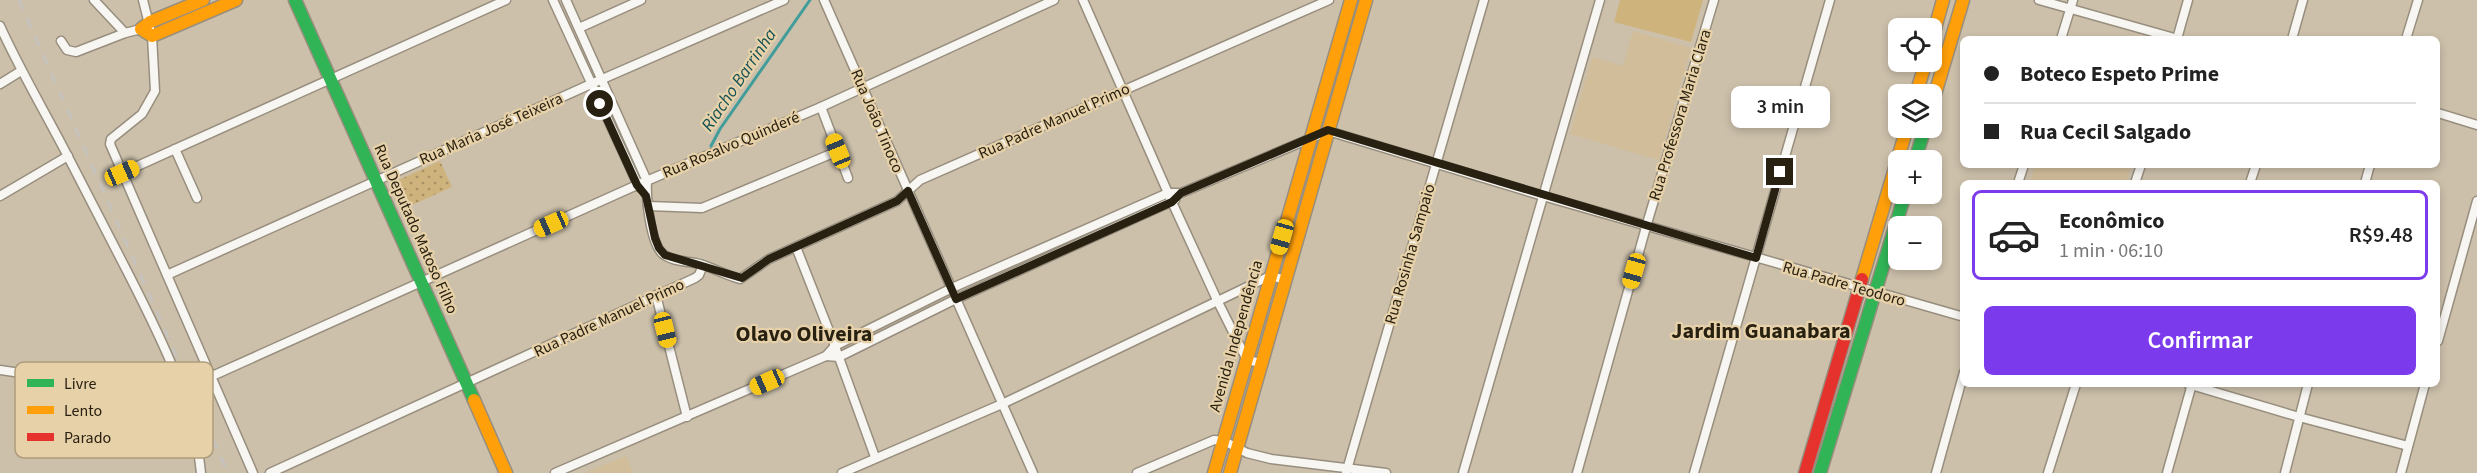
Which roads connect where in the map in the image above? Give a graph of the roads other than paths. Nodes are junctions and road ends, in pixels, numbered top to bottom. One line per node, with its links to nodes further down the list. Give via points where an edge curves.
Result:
1 (94, 0): 33 (street)
2 (143, 0): 32 (street)
3 (203, 0): 32 (street)
4 (236, 0): 27 (street)
5 (295, 0): 41 (street, Rua Deputado Matoso Filho)
6 (506, 0): 41 (street)
7 (553, 0): 44 (street)
8 (566, 0): 31 (street)
9 (641, 0): 31 (street)
10 (784, 0): 42 (street, Rua Maria José Teixeira)
11 (824, 0): 46 (street, Rua João Tinoco)
12 (1054, 0): 46 (street, Rua Rosalvo Quinderé)
13 (1083, 0): 47 (street)
14 (1329, 0): 47 (street, Rua Padre Manuel Primo)
15 (1351, 0): 52 (street, Avenida Independência)
16 (1366, 0): 51 (street, Avenida Independência)
17 (1484, 0): 57 (street, Rua Rosinha Sampaio)
18 (1600, 0): 68 (street)
19 (1714, 0): 74 (street, Rua Professora Maria Clara)
20 (1830, 0): 78 (street)
21 (1943, 0): 29 (street)
22 (1962, 0): 45 (street)
23 (2039, 0): 28 (street)
24 (2188, 0): 36 (street)
25 (2303, 0): 37 (street)
26 (2418, 0): 38 (street)
27 (222, 3): 32 (street)
28 (2071, 4): 34 (street); 35 (street)
29 (1938, 18)
30 (0, 26): 40 (street)
31 (579, 28): 42 (street)
32 (147, 29): 33 (street); 58 (street, via 155,84 153,97 142,114 110,142)
33 (125, 33): 39 (street, via 76,52 68,50)
34 (2062, 36)
35 (2168, 36)
36 (2178, 36)
37 (2293, 36)
38 (2407, 36)
39 (61, 41)
40 (21, 71): 43 (street); 56 (street)
41 (330, 79): 54 (street); 60 (street, Rua Deputado Matoso Filho)
42 (602, 79): 44 (street, Rua Maria José Teixeira); 61 (street)
43 (0, 84)
44 (591, 84): 60 (street, Rua Maria José Teixeira); 62 (street)
45 (1938, 84)
46 (863, 88): 48 (street, Rua Rosalvo Quinderé); 63 (street, Rua João Tinoco)
47 (1123, 91): 63 (street, Rua Padre Manuel Primo, via 920,180); 64 (street)
48 (821, 107): 55 (street); 61 (street, Rua Rosalvo Quinderé)
49 (2440, 114): 50 (street)
50 (2477, 124)
51 (1328, 130): 52 (street); 57 (street, Rua Padre Teodoro); 82 (street, Avenida Independência)
52 (1311, 137): 65 (street); 81 (street, Avenida Independência)
53 (1903, 138): 85 (street)
54 (175, 149): 58 (street); 69 (street)
55 (838, 151): 59 (street); 73 (street, via 702,208)
56 (68, 156): 66 (street); 94 (street)
57 (1437, 163): 68 (street, Rua Padre Teodoro); 116 (street, Rua Rosinha Sampaio)
58 (122, 173): 80 (street)
59 (848, 178)
60 (376, 181): 80 (street, Rua Maria José Teixeira); 83 (street, Rua Deputado Matoso Filho)
61 (647, 181): 62 (street, Rua Rosalvo Quinderé); 67 (street)
62 (637, 185): 67 (street); 83 (street, Rua Rosalvo Quinderé)
63 (908, 191): 76 (street, Rua Padre Manuel Primo, via 897,201); 84 (street, Rua João Tinoco)
64 (1168, 193): 65 (street); 71 (street); 75 (street)
65 (1181, 193): 71 (street)
66 (0, 196)
67 (646, 196): 73 (street)
68 (1543, 196): 74 (street, Rua Padre Teodoro); 128 (street)
69 (197, 198)
70 (2477, 201): 91 (street)
71 (1172, 202): 77 (street); 89 (street)
72 (1902, 204): 86 (street)
73 (648, 206): 79 (street, via 662,253)
74 (1646, 226): 78 (street, Rua Padre Teodoro); 129 (street, Rua Professora Maria Clara)
75 (1064, 240): 77 (street); 84 (street)
76 (795, 247): 79 (street, Rua Padre Manuel Primo, via 740,279); 92 (street)
77 (1068, 250): 88 (street)
78 (1756, 258): 85 (street, Rua Padre Teodoro); 130 (street)
79 (703, 265): 87 (street, Rua Padre Manuel Primo, via 695,278)
80 (167, 274): 95 (street)
81 (1270, 276): 82 (street); 89 (street); 93 (street, Avenida Independência)
82 (1286, 280): 96 (street, Avenida Independência)
83 (422, 282): 99 (street, Rua Rosalvo Quinderé); 101 (street, Rua Deputado Matoso Filho)
84 (952, 288): 88 (street, Rua João Tinoco); 92 (street)
85 (1859, 289): 86 (street, Rua Padre Teodoro); 131 (street)
86 (1875, 294): 90 (street, Rua Padre Teodoro); 132 (street)
87 (656, 295): 101 (street, Rua Padre Manuel Primo); 109 (street)
88 (956, 299): 92 (street); 108 (street, Rua João Tinoco)
89 (1218, 302): 93 (street); 108 (street)
90 (1960, 316)
91 (2440, 333)
92 (837, 352): 109 (street); 114 (street)
93 (1247, 360): 96 (street); 111 (street, Avenida Independência)
94 (169, 362)
95 (204, 362)
96 (1261, 363): 113 (street, Avenida Independência)
97 (0, 370): 98 (street)
98 (15, 372)
99 (213, 376)
100 (213, 384): 118 (street)
101 (467, 384): 119 (street, Rua Padre Manuel Primo); 120 (street, Rua Deputado Matoso Filho)
102 (1960, 386): 133 (street)
103 (2075, 387): 134 (street)
104 (2190, 387): 135 (street)
105 (2201, 387): 110 (street)
106 (2307, 387): 110 (street)
107 (2424, 387): 112 (street)
108 (1002, 404): 114 (street); 123 (street, Rua João Tinoco)
109 (687, 417): 121 (street)
110 (2299, 417): 112 (street); 136 (street)
111 (1224, 441): 113 (street); 124 (street, via 1210,441); 125 (street, Avenida Independência)
112 (2408, 446): 137 (street)
113 (1237, 448): 116 (street, via 1271,459); 126 (street, Avenida Independência)
114 (875, 457): 122 (street)
115 (198, 458): 117 (street)
116 (1347, 471): 127 (street)
117 (201, 473)
118 (253, 473)
119 (270, 473)
120 (506, 473)
121 (555, 473)
122 (842, 473)
123 (1033, 473)
124 (1137, 473)
125 (1214, 473)
126 (1230, 473)
127 (1386, 473)
128 (1463, 473)
129 (1577, 473)
130 (1694, 473)
131 (1805, 473)
132 (1820, 473)
133 (1936, 473)
134 (2048, 473)
135 (2167, 473)
136 (2285, 473)
137 (2401, 473)

